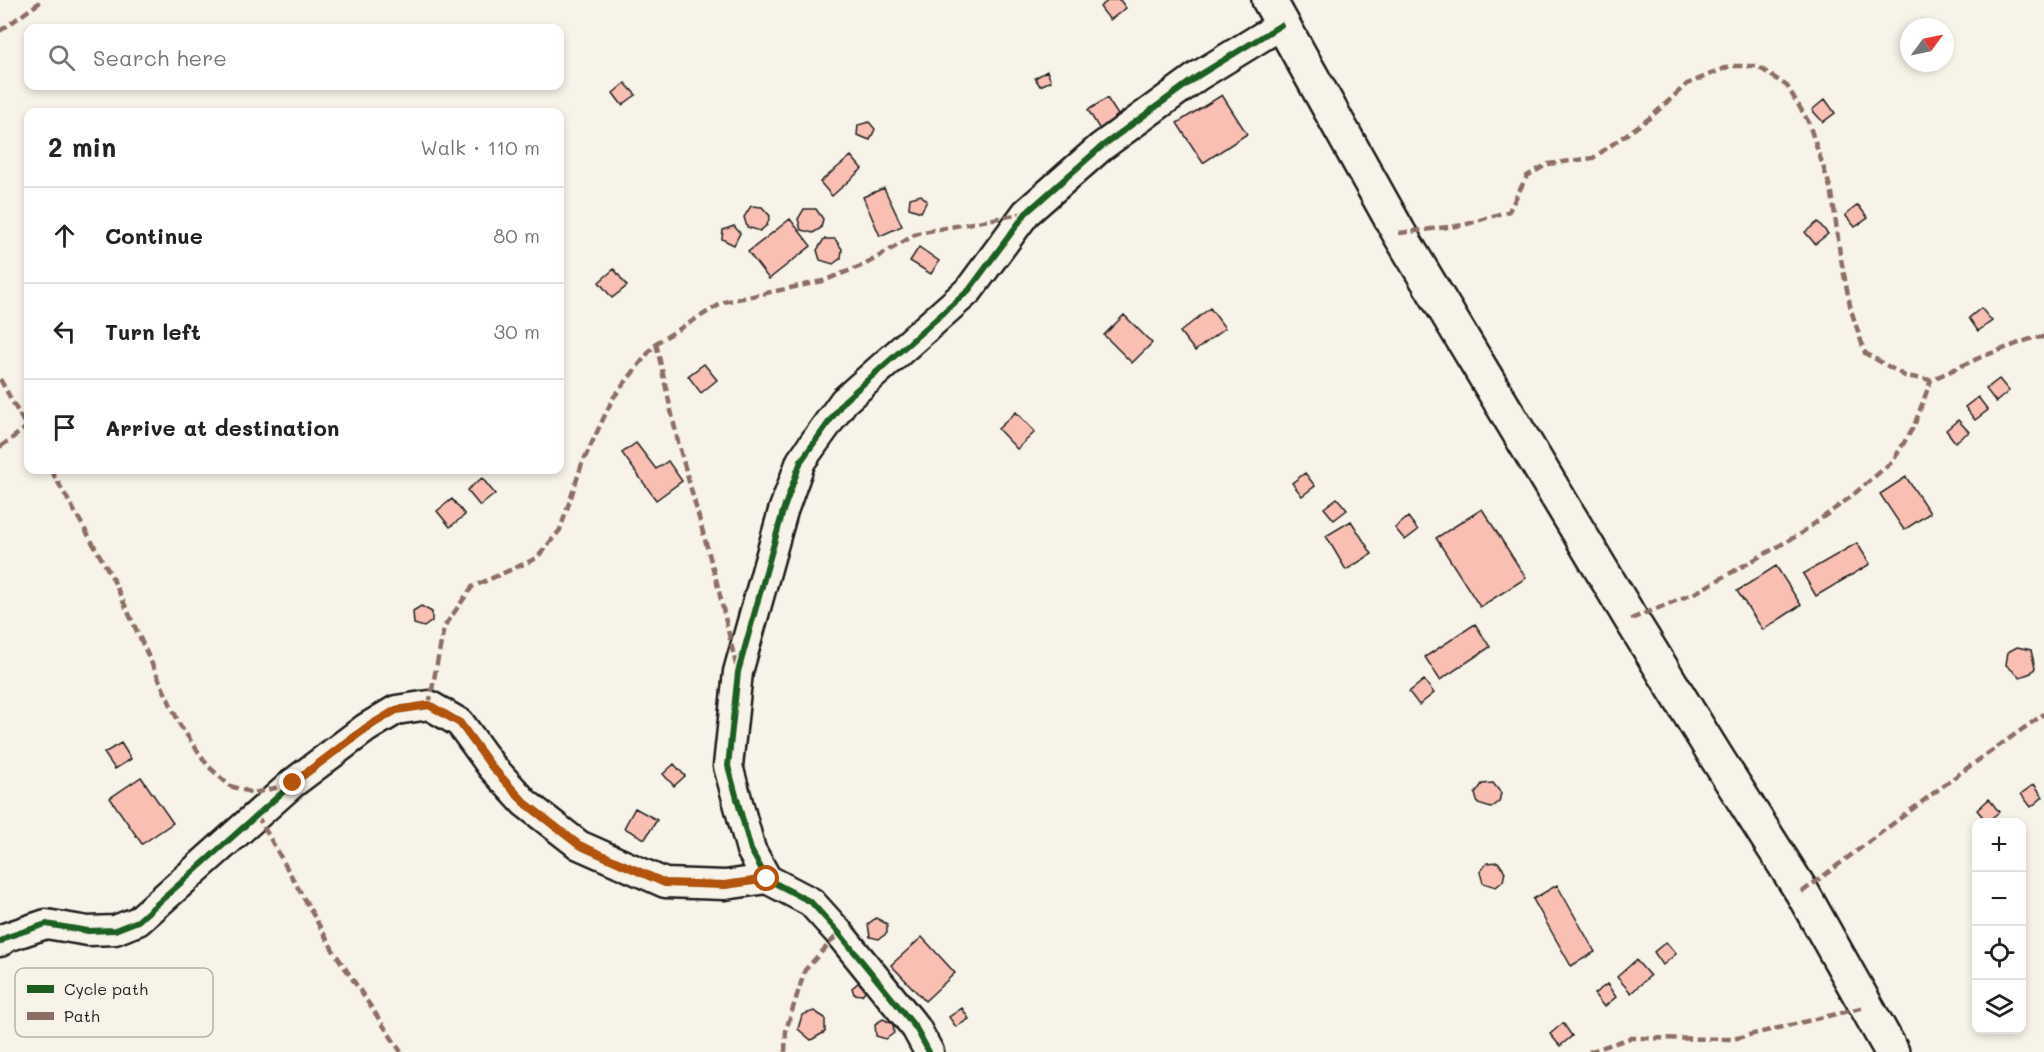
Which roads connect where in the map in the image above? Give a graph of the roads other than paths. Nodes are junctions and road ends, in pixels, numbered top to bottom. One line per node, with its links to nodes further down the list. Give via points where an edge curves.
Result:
1 (1275, 12): 2 (street, via 1198,76 1101,147 1026,213 969,290 844,401 801,461 738,672 728,766 751,850); 5 (main road, via 1405,243 1637,629 1802,892)
2 (767, 879): 3 (street, via 725,885 665,883 579,845 525,803 460,723 429,705 396,710 366,728 293,783 138,921 115,930 88,931 46,924); 4 (street, via 811,902 916,1028)
3 (0, 942)
4 (929, 1052)
5 (1892, 1052)

